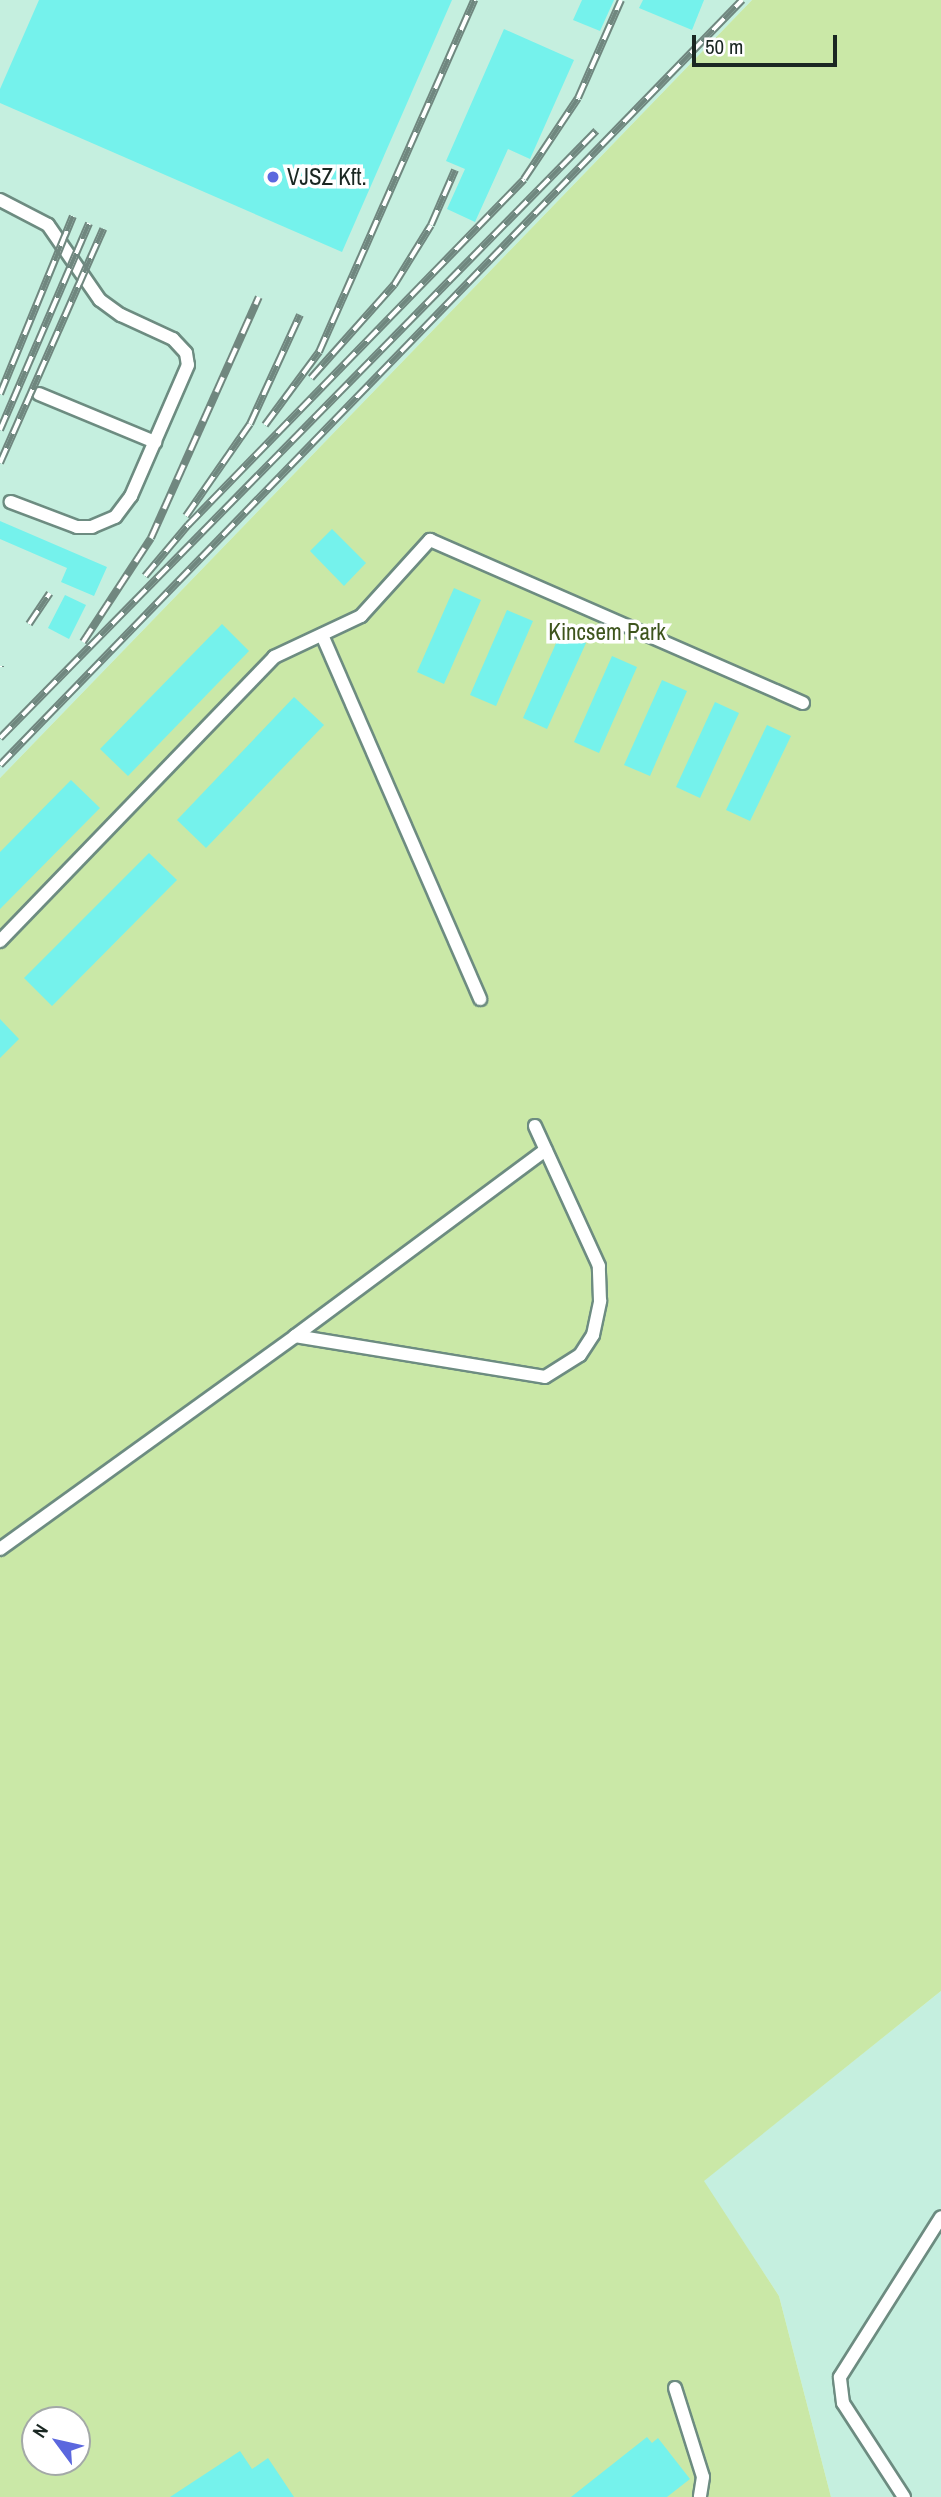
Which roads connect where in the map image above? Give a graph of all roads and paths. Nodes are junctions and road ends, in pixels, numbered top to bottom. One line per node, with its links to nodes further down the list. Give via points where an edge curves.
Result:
1 (0, 200): 3 (lane, via 48,225 91,289 111,309 173,339 186,353 187,371)
2 (39, 394): 3 (lane)
3 (155, 442): 4 (lane, via 127,504 100,525 76,527)
4 (11, 502)
5 (322, 635): 6 (lane, via 361,616 430,540); 7 (lane, via 274,657); 8 (lane)
6 (803, 703)
7 (0, 941)
8 (480, 999)
9 (535, 1126): 10 (lane)
10 (545, 1150): 11 (lane); 11 (lane, via 599,1266 600,1301 593,1335 580,1355 545,1377)
11 (295, 1336): 12 (lane)
12 (0, 1549)
13 (941, 2217): 16 (lane, via 840,2377 843,2403)
14 (675, 2388): 15 (lane, via 704,2477)
15 (700, 2497)
16 (904, 2497)

